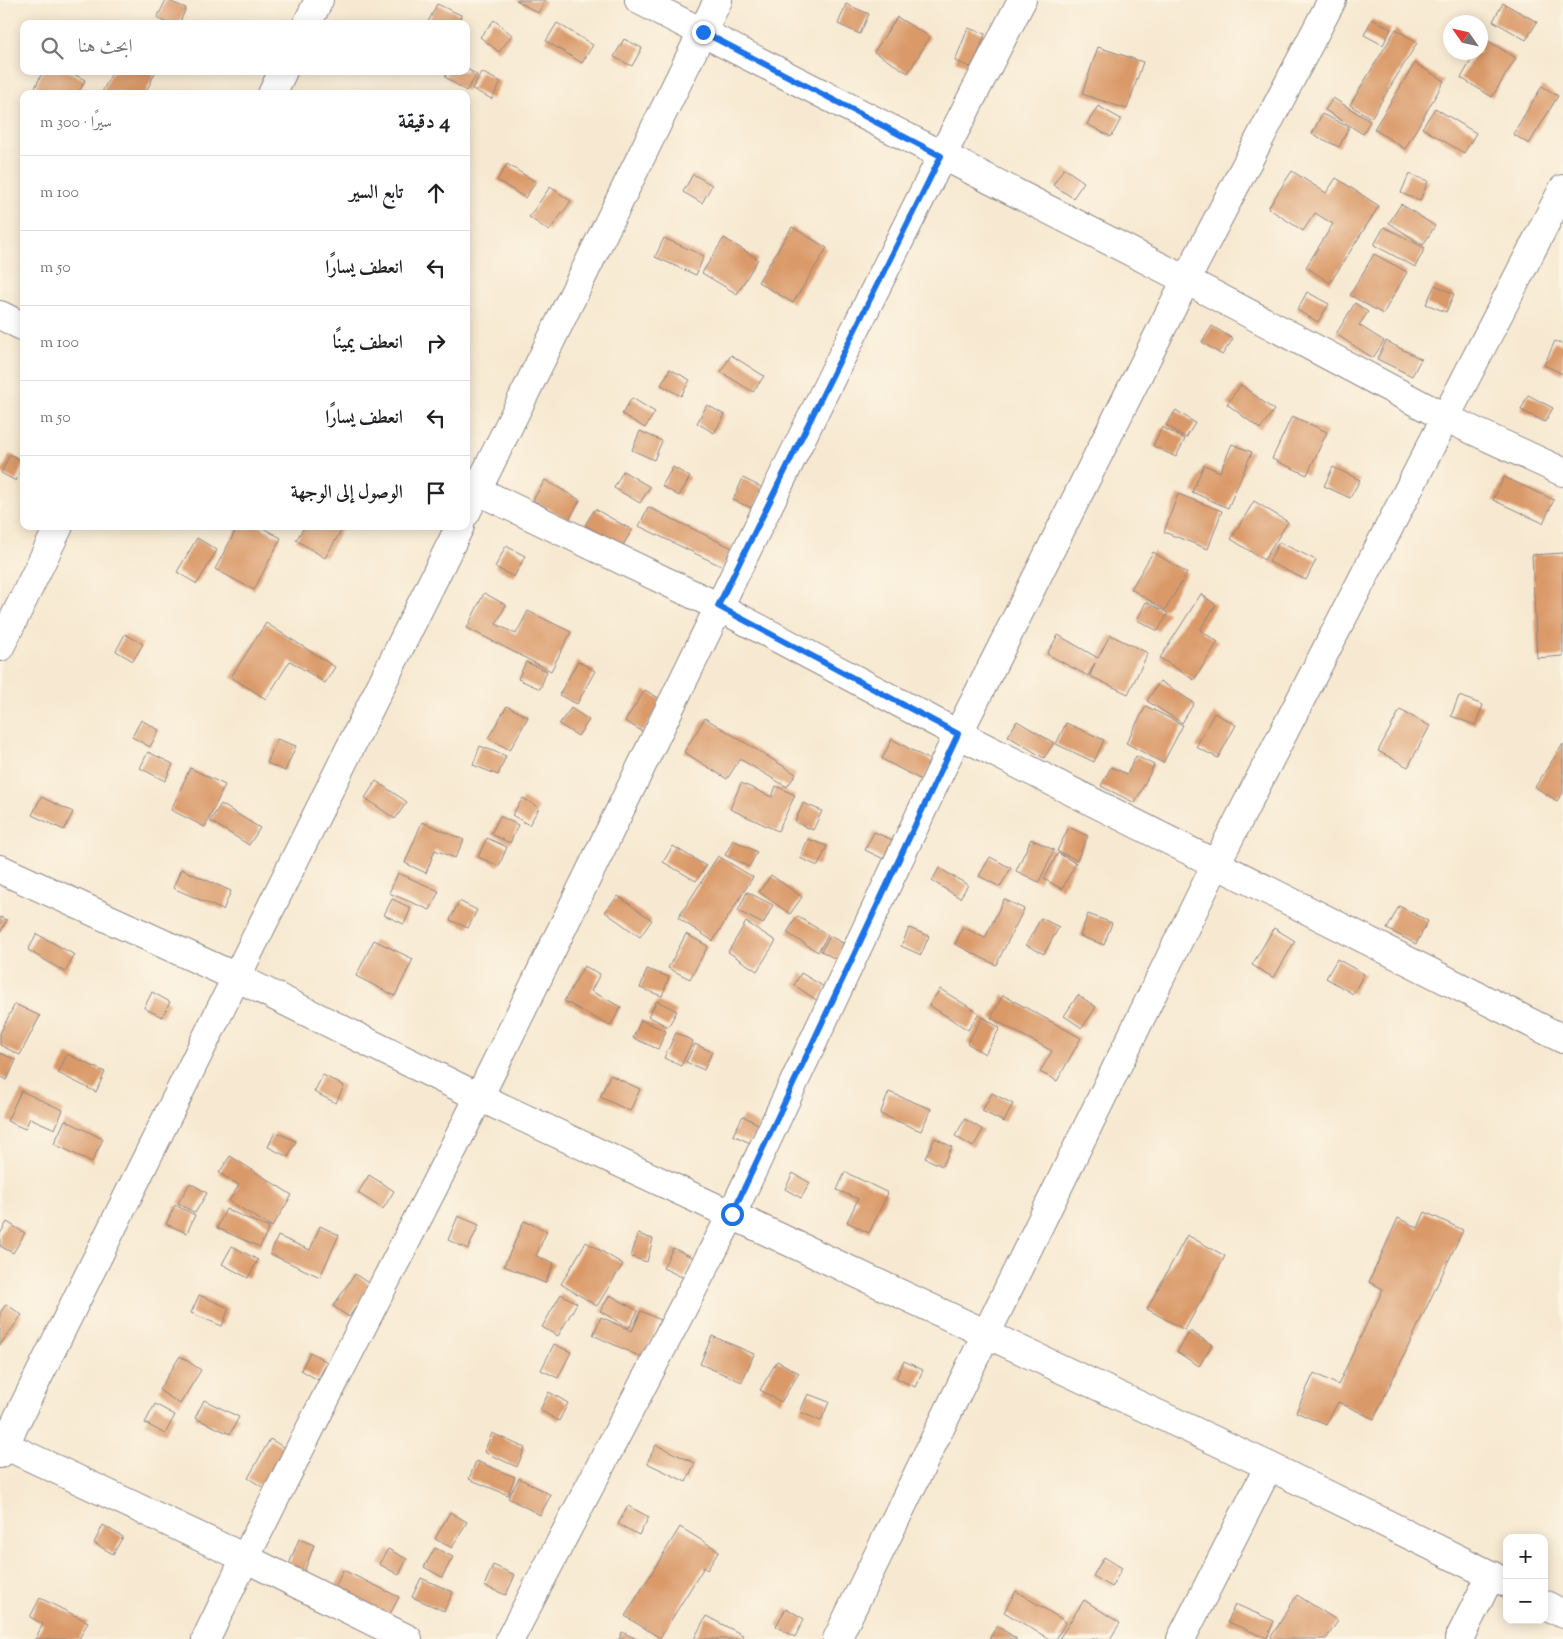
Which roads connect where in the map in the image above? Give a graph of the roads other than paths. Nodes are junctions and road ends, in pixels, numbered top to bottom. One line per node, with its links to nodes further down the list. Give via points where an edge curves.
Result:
1 (318, 0): 6 (street)
2 (639, 0): 7 (street)
3 (718, 0): 7 (street)
4 (1022, 0): 10 (street)
5 (1332, 0): 12 (street)
6 (309, 20)
7 (703, 32): 10 (street); 17 (street)
8 (281, 75): 9 (street)
9 (274, 90)
10 (941, 156): 12 (street); 20 (street)
11 (1563, 189): 15 (street)
12 (1186, 280): 15 (street); 22 (street)
13 (0, 315): 14 (street)
14 (20, 325)
15 (1446, 418): 16 (street); 23 (street)
16 (1563, 472)
17 (470, 496): 20 (street)
18 (58, 530): 21 (street)
19 (458, 530): 25 (street)
20 (718, 606): 22 (street); 27 (street)
21 (0, 647)
22 (958, 734): 23 (street); 28 (street)
23 (1216, 864): 26 (street); 29 (street)
24 (0, 869): 25 (street)
25 (236, 976): 27 (street); 30 (street)
26 (1563, 1040)
27 (479, 1097): 28 (street); 32 (street)
28 (732, 1214): 29 (street); 38 (street)
29 (986, 1336): 31 (street); 39 (street)
30 (1, 1448): 32 (street)
31 (1269, 1466): 33 (street); 40 (street)
32 (245, 1558): 36 (street); 37 (street)
33 (1499, 1579): 41 (street)
34 (1548, 1606): 35 (street)
35 (1563, 1614)
36 (206, 1639)
37 (408, 1639)
38 (510, 1639)
39 (837, 1639)
40 (1181, 1639)
41 (1458, 1639)

